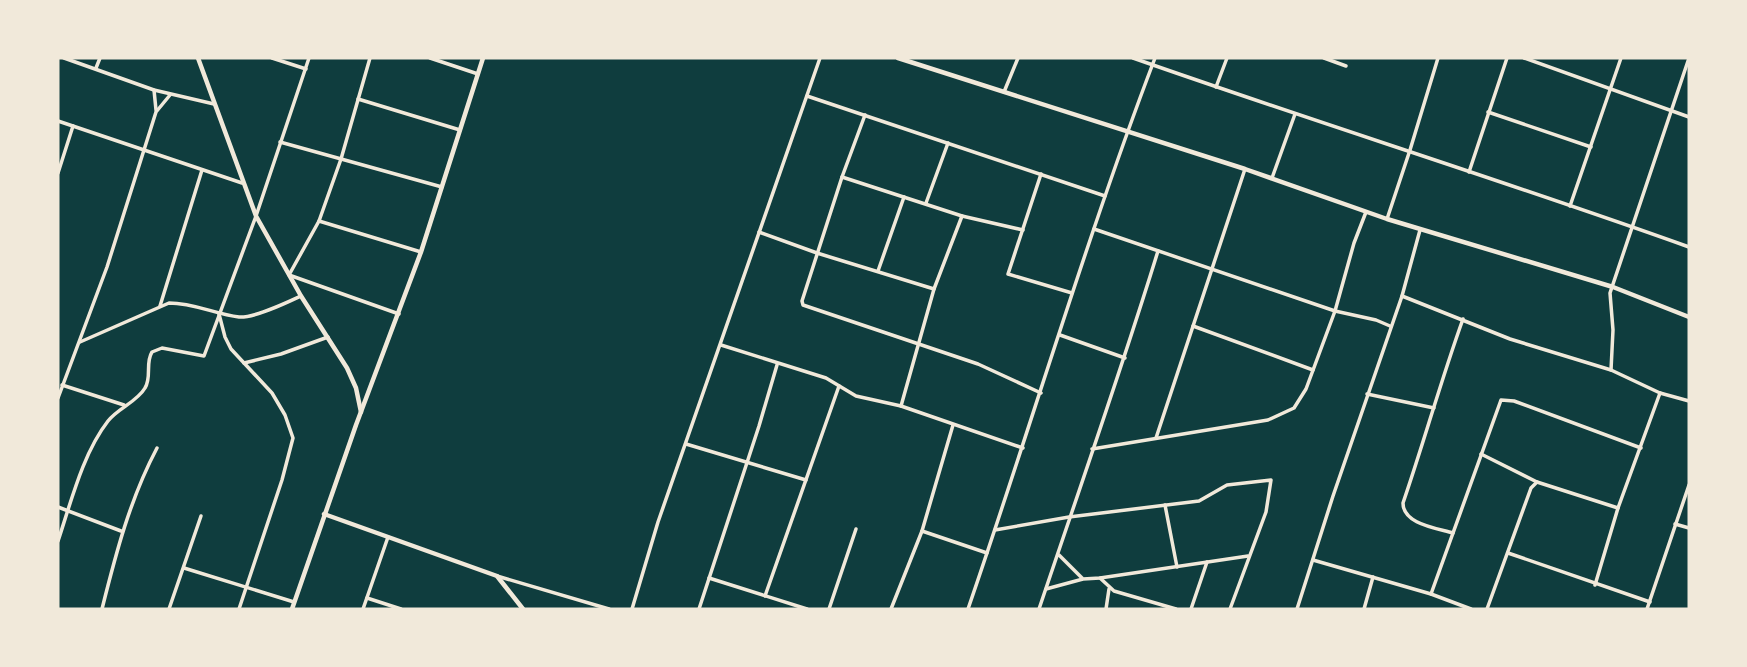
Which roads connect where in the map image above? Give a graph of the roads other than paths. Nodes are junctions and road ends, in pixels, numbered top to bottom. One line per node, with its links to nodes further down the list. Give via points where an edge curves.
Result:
1 (64, 58): 23 (street)
2 (100, 58): 23 (street)
3 (198, 58): 33 (street)
4 (272, 58): 24 (street)
5 (309, 58): 24 (street)
6 (370, 58): 32 (street)
7 (430, 58): 25 (street)
8 (483, 58): 25 (street)
9 (820, 58): 31 (street)
10 (898, 58): 29 (street)
11 (1018, 58): 29 (street)
12 (1133, 58): 21 (street)
13 (1155, 58): 21 (street)
14 (1227, 58): 26 (street)
15 (1324, 58): 22 (street)
16 (1438, 58): 48 (street)
17 (1507, 58): 36 (street)
18 (1524, 58): 27 (street)
19 (1621, 58): 27 (street)
20 (1689, 58): 34 (street)
21 (1152, 64): 26 (street); 43 (street)
22 (1346, 66)
23 (96, 68): 28 (street)
24 (306, 69): 44 (street)
25 (478, 74): 42 (street)
26 (1216, 87): 37 (street)
27 (1610, 89): 34 (street); 46 (street)
28 (154, 90): 30 (street); 35 (street)
29 (1004, 92): 43 (street)
30 (170, 95): 33 (street); 35 (street)
31 (807, 96): 38 (street); 72 (street)
32 (358, 99): 42 (street); 49 (street)
33 (214, 104): 57 (street)
34 (1672, 111): 39 (street); 68 (street)
35 (156, 112): 47 (street)
36 (1488, 112): 46 (street); 52 (street)
37 (1295, 114): 48 (street); 56 (street)
38 (864, 115): 45 (street); 55 (street)
39 (1689, 117)
40 (58, 121): 41 (street)
41 (73, 126): 47 (street); 53 (street)
42 (460, 130): 58 (street)
43 (1127, 131): 50 (street); 59 (street)
44 (280, 142): 49 (street); 64 (street)
45 (948, 143): 54 (street); 61 (street)
46 (1591, 147): 62 (street)
47 (143, 150): 51 (street); 95 (street)
48 (1410, 150): 52 (street); 66 (street)
49 (341, 159): 58 (street); 67 (street)
50 (1245, 169): 56 (street); 77 (street)
51 (202, 170): 57 (street); 85 (street)
52 (1469, 172): 62 (street)
53 (58, 173)
54 (1041, 174): 59 (street); 71 (street)
55 (842, 177): 60 (street); 76 (street)
56 (1271, 179): 63 (street)
57 (242, 183): 64 (street)
58 (442, 187): 75 (street)
59 (1105, 196): 70 (street)
60 (904, 197): 61 (street); 78 (street)
61 (925, 204): 65 (street)
62 (1570, 206): 68 (street)
63 (1366, 212): 66 (street); 86 (street)
64 (256, 216): 79 (street); 87 (street)
65 (962, 216): 71 (street); 81 (street)
66 (1387, 219): 69 (street)
67 (320, 221): 75 (street); 79 (street)
68 (1633, 227): 73 (street); 80 (street)
69 (1421, 228): 80 (street); 84 (street)
70 (1094, 229): 74 (street); 82 (street)
71 (1023, 230): 82 (street, via 1008,274)
72 (759, 232): 76 (street); 96 (street)
73 (1689, 247)
74 (1158, 251): 77 (street); 98 (street)
75 (421, 252): 88 (street)
76 (817, 253): 78 (street); 97 (street, via 803,305)
77 (1212, 269): 86 (street); 91 (street)
78 (878, 272): 81 (street)
79 (289, 275): 83 (street); 88 (street)
80 (1613, 287): 89 (street); 102 (street)
81 (934, 289): 97 (street)
82 (1072, 293): 93 (street)
83 (301, 296): 87 (street, via 248,316); 94 (street)
84 (1402, 296): 90 (street); 92 (street)
85 (160, 306): 87 (street, via 182,303); 95 (street)
86 (1335, 311): 92 (street); 101 (street)
87 (219, 312): 99 (street, via 225,337); 110 (street, via 204,356 162,348 152,352 147,385)
88 (399, 314): 113 (street)
89 (1689, 317)
90 (1463, 319): 102 (street, via 1510,339); 112 (street)
91 (1193, 326): 101 (street); 115 (street)
92 (1390, 326): 107 (street)
93 (1060, 335): 98 (street); 105 (street)
94 (328, 337): 99 (street); 113 (street, via 353,380)
95 (78, 342): 103 (street)
96 (720, 344): 100 (street); 116 (street)
97 (917, 344): 105 (street, via 978,364); 111 (street)
98 (1125, 358): 120 (street)
99 (244, 363): 156 (street, via 278,402 292,438)
100 (777, 364): 104 (street); 122 (street)
101 (1313, 370): 115 (street, via 1294,408 1277,417)
102 (1611, 370): 106 (street)
103 (62, 385): 108 (street); 110 (street)
104 (839, 386): 111 (street, via 856,396); 123 (street)
105 (1041, 393): 118 (street)
106 (1660, 393): 109 (street); 119 (street)
107 (1367, 394): 112 (street); 146 (street)
108 (58, 398)
109 (1689, 401)
110 (125, 405): 129 (street, via 104,427)
111 (901, 406): 114 (street)
112 (1434, 408): 139 (street, via 1404,512 1410,519)
113 (361, 413): 130 (street)
114 (953, 425): 118 (street); 138 (street)
115 (1156, 438): 120 (street)
116 (685, 444): 122 (street); 172 (street)
117 (157, 447): 137 (street)
118 (1023, 448): 136 (street)
119 (1641, 448): 121 (street, via 1507,399 1499,401); 128 (street)
120 (1091, 450): 132 (street)
121 (1481, 454): 124 (street); 139 (street)
122 (746, 464): 123 (street); 152 (street)
123 (806, 481): 160 (street)
124 (1537, 482): 128 (street); 143 (street)
125 (1689, 485): 133 (street)
126 (1165, 505): 132 (street); 145 (street, via 1205,499 1234,483 1271,480 1266,512); 148 (street)
127 (58, 507): 129 (street)
128 (1618, 508): 155 (street)
129 (68, 511): 137 (street); 141 (street)
130 (324, 514): 140 (street); 163 (street)
131 (201, 516): 149 (street)
132 (1069, 517): 136 (street); 144 (street)
133 (1675, 524): 134 (street); 162 (street)
134 (1689, 528)
135 (856, 529): 175 (street)
136 (995, 530): 142 (street)
137 (121, 531): 164 (street)
138 (922, 531): 142 (street); 176 (street)
139 (1453, 533): 159 (street)
140 (388, 537): 150 (street); 161 (street)
141 (58, 541)
142 (987, 553): 177 (street)
143 (1508, 553): 155 (street); 186 (street)
144 (1059, 555): 154 (street); 157 (street)
145 (1248, 556): 147 (street); 182 (street)
146 (1313, 560): 151 (street); 183 (street)
147 (1207, 562): 148 (street); 181 (street)
148 (1177, 567): 153 (street)
149 (184, 568): 156 (street); 165 (street)
150 (497, 576): 170 (street); 171 (street)
151 (1373, 577): 159 (street); 184 (street)
152 (709, 578): 160 (street); 173 (street)
153 (1100, 578): 154 (street); 158 (street)
154 (1083, 579): 157 (street)
155 (1595, 585): 162 (street)
156 (246, 586): 163 (street); 166 (street)
157 (1046, 589): 178 (street)
158 (1109, 589): 179 (street); 180 (street)
159 (1432, 594): 185 (street)
160 (765, 596): 174 (street)
161 (367, 598): 168 (street); 169 (street)
162 (1650, 602): 187 (street)
163 (294, 603): 167 (street)
164 (102, 609)
165 (169, 609)
166 (239, 609)
167 (292, 609)
168 (363, 609)
169 (401, 609)
170 (523, 609)
171 (609, 609)
172 (632, 609)
173 (699, 609)
174 (807, 609)
175 (828, 609)
176 (891, 609)
177 (968, 609)
178 (1039, 609)
179 (1106, 609)
180 (1176, 609)
181 (1191, 609)
182 (1230, 609)
183 (1297, 609)
184 (1364, 609)
185 (1471, 609)
186 (1487, 609)
187 (1647, 609)

